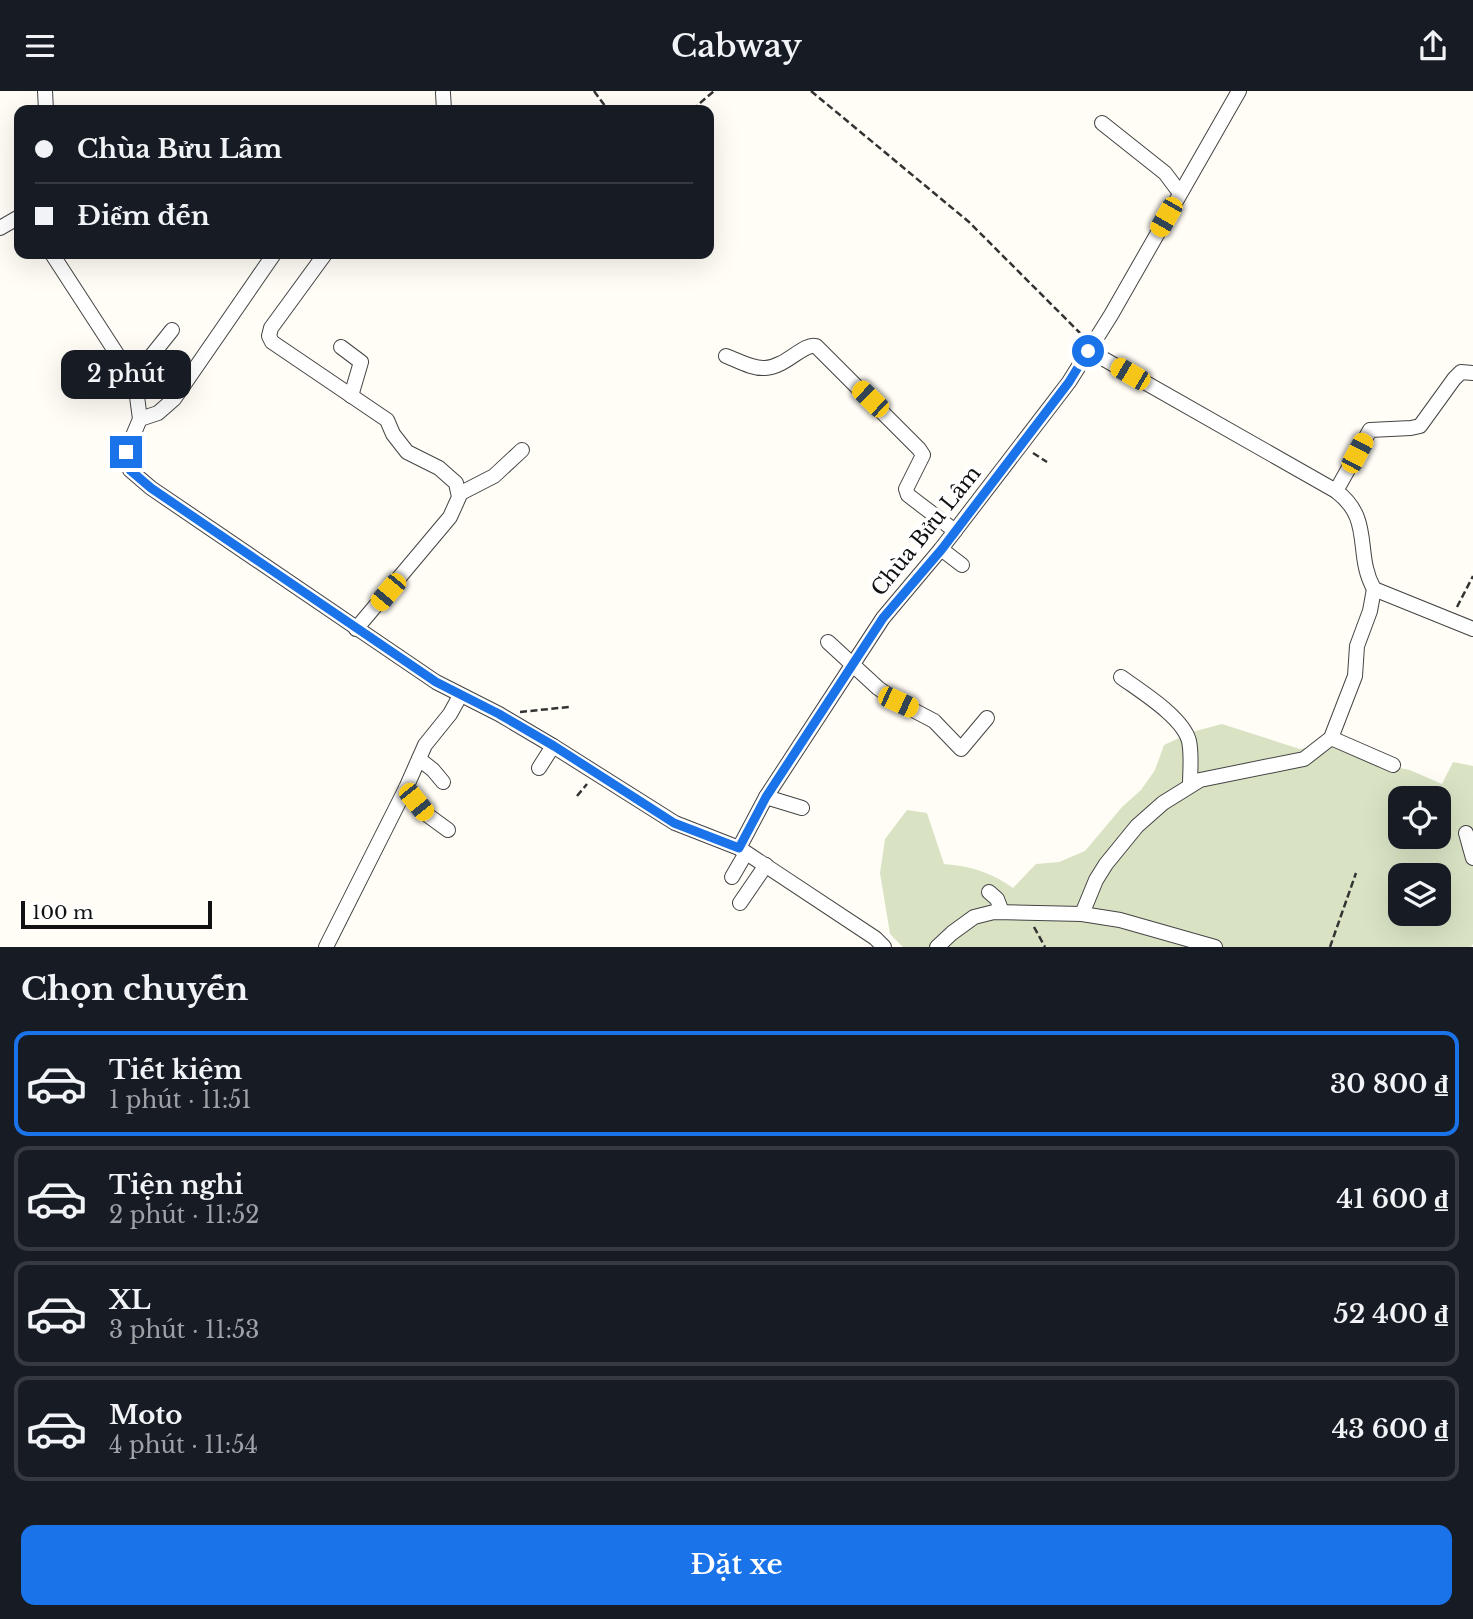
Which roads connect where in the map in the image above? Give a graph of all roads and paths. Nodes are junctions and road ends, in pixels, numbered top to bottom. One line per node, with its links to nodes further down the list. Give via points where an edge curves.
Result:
1 (714, 91): 6 (path)
2 (811, 91): 14 (path, via 969,222)
3 (1239, 91): 8 (street, Chùa Bửu Lâm)
4 (443, 93): 5 (street)
5 (444, 105)
6 (698, 105)
7 (1102, 123): 8 (street, via 1165,173)
8 (1180, 193): 14 (street, Chùa Bửu Lâm)
9 (55, 259): 17 (street)
10 (271, 259): 19 (street, via 174,399 158,413)
11 (321, 259): 18 (street, via 269,337)
12 (172, 330): 17 (street)
13 (341, 347): 18 (street, via 361,362)
14 (1090, 348): 20 (street, Chùa Bửu Lâm); 23 (street)
15 (726, 356): 25 (street, via 768,368 792,359 805,347 816,346 919,449 923,455 906,489 908,495)
16 (1473, 373): 23 (street, via 1461,372 1454,379 1420,426 1370,430)
17 (132, 380): 19 (street)
18 (351, 396): 24 (street, via 387,420 401,447 439,468 456,483)
19 (140, 419): 31 (street, via 126,452 130,470)
20 (1021, 445): 22 (path); 25 (street, Chùa Bửu Lâm)
21 (522, 450): 24 (street, via 494,476)
22 (1047, 462)
23 (1336, 491): 29 (street, via 1358,515)
24 (459, 494): 31 (street, via 450,517)
25 (955, 531): 26 (street, Chùa Bửu Lâm)
26 (942, 549): 27 (street); 34 (street, Chùa Bửu Lâm, via 883,618)
27 (962, 565)
28 (1473, 576): 30 (path)
29 (1374, 589): 30 (street); 40 (street, via 1357,646 1355,676)
30 (1451, 619): 32 (street)
31 (356, 629): 36 (street)
32 (1473, 629)
33 (828, 642): 34 (street)
34 (853, 663): 39 (street, via 878,688 934,721 961,749); 50 (street, Chùa Bửu Lâm)
35 (1121, 677): 47 (street, via 1158,704 1188,738)
36 (460, 696): 38 (street); 42 (street)
37 (569, 707): 38 (path)
38 (499, 714): 41 (street)
39 (987, 718)
40 (1331, 738): 43 (street); 47 (street, via 1304,759 1213,776)
41 (554, 746): 44 (street); 45 (street)
42 (419, 759): 46 (street); 48 (street)
43 (1393, 765)
44 (539, 768)
45 (596, 773): 49 (path); 54 (street, via 674,823)
46 (443, 782)
47 (1190, 785): 63 (street, via 1130,833 1096,880)
48 (407, 788): 52 (street, via 426,814); 64 (street)
49 (577, 796)
50 (766, 797): 51 (street); 54 (street, Chùa Bửu Lâm)
51 (802, 808)
52 (448, 830)
53 (1466, 833): 55 (street)
54 (743, 851): 56 (street); 58 (street, Chùa Bửu Lâm)
55 (1473, 858)
56 (766, 865): 60 (street); 65 (street)
57 (1356, 873): 69 (path)
58 (732, 877)
59 (989, 892): 61 (street)
60 (740, 903)
61 (1002, 912): 62 (street); 66 (street, via 974,917)
62 (1025, 912): 63 (street); 67 (path)
63 (1082, 914): 68 (street, via 1121,920)
64 (326, 947)
65 (884, 947)
66 (937, 947)
67 (1045, 947)
68 (1214, 947)
69 (1330, 947)

